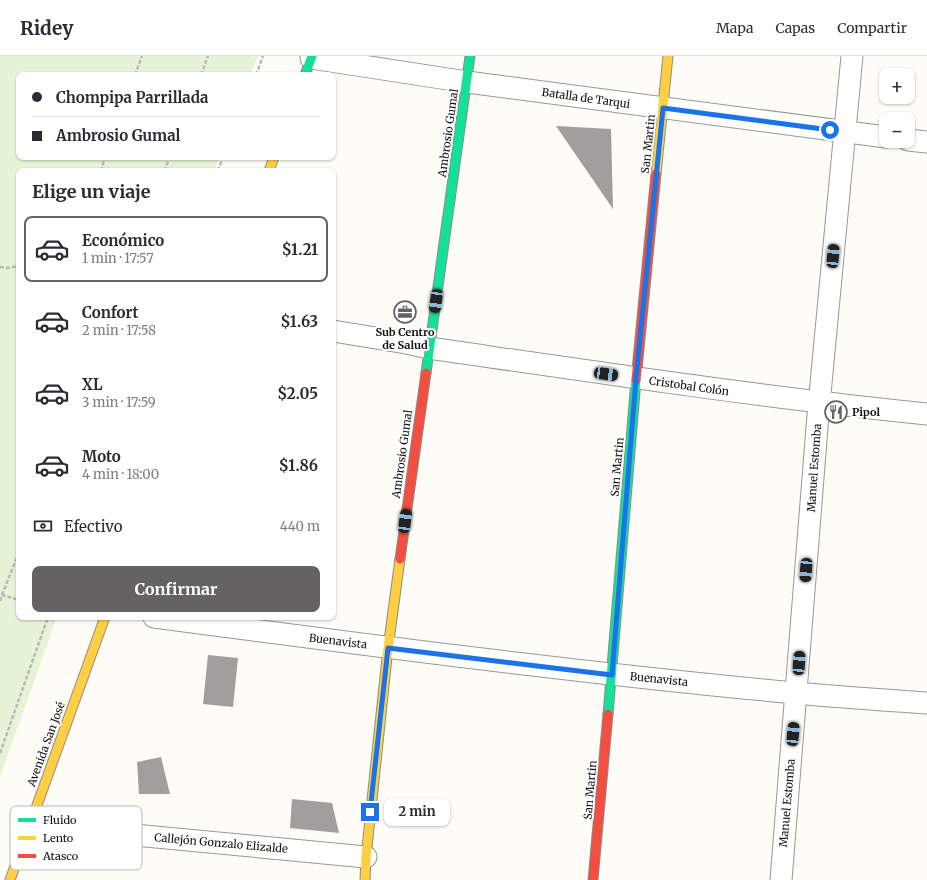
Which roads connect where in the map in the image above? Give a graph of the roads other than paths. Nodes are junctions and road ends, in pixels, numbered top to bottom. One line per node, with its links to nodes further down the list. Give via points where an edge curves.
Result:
1 (470, 56): 5 (street, Ambrosio Gumal)
2 (668, 56): 6 (street, San Martin)
3 (852, 56): 7 (street, Manuel Estomba)
4 (309, 63): 5 (street, Batalla de Tarqui)
5 (467, 82): 6 (street, Batalla de Tarqui); 12 (street, Ambrosio Gumal)
6 (663, 108): 7 (street, Batalla de Tarqui); 13 (street, San Martin)
7 (845, 132): 8 (street, Batalla de Tarqui); 14 (street, Manuel Estomba)
8 (879, 137)
9 (915, 141): 10 (street)
10 (927, 142)
11 (336, 331): 12 (street, Cristobal Colón)
12 (429, 348): 13 (street, Cristobal Colón); 18 (street, Ambrosio Gumal)
13 (636, 378): 14 (street, Cristobal Colón); 19 (street, San Martin)
14 (819, 403): 15 (street, Cristobal Colón); 20 (street, Manuel Estomba)
15 (927, 414)
16 (104, 620): 22 (street, Avenida San José)
17 (177, 620): 18 (street, Buenavista)
18 (388, 648): 19 (street, Buenavista); 24 (street, Ambrosio Gumal)
19 (612, 675): 20 (street, Buenavista); 28 (street, San Martin)
20 (796, 693): 21 (street, Buenavista); 29 (street, Manuel Estomba)
21 (927, 703)
22 (36, 806)
23 (142, 836): 24 (street, Callejón Gonzalo Elizalde)
24 (366, 857): 27 (street, Ambrosio Gumal)
25 (13, 870): 26 (street, Avenida San José)
26 (10, 880)
27 (365, 880)
28 (593, 880)
29 (781, 880)

